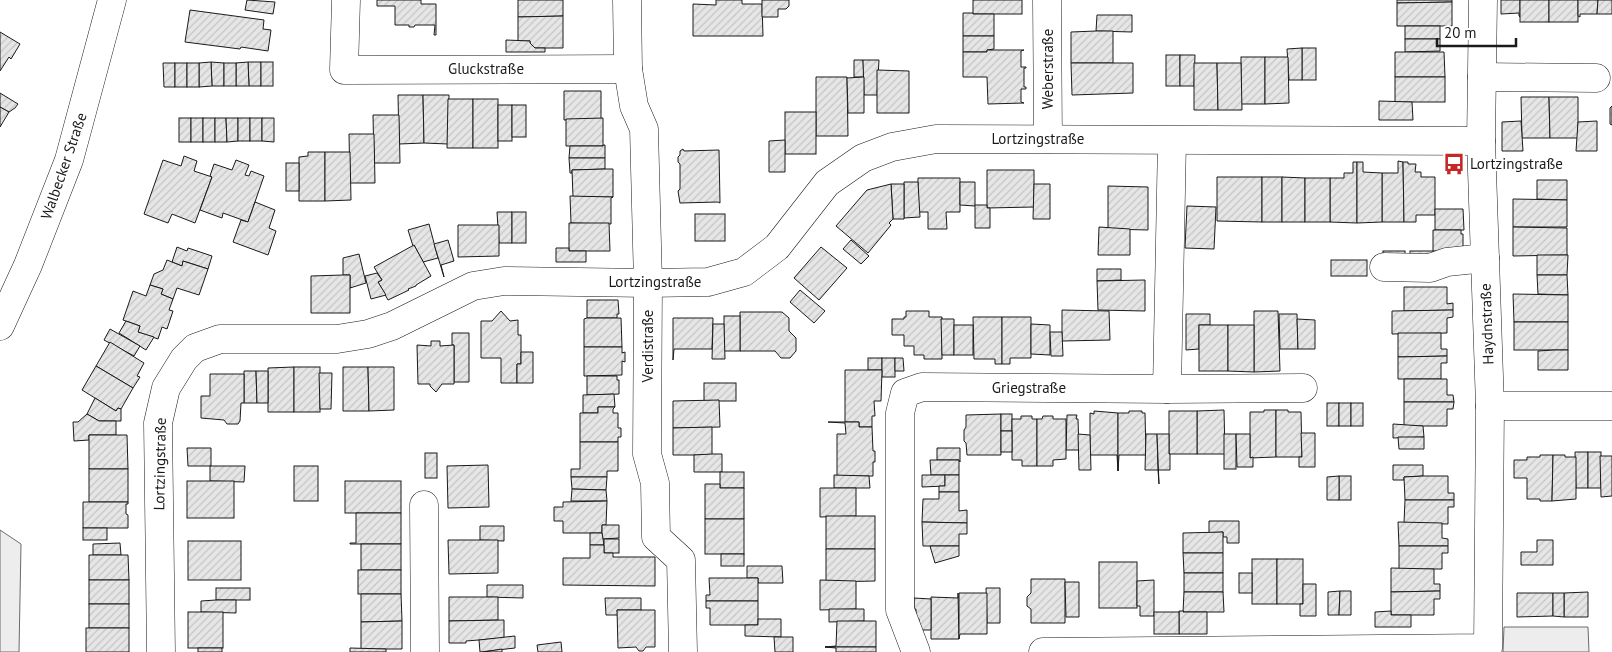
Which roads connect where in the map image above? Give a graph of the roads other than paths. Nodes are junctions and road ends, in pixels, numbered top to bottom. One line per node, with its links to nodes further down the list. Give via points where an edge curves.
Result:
1 (112, 0): 15 (street, Walbecker Straße, via 69,160)
2 (346, 0): 6 (street, Gluckstraße, via 344,70)
3 (627, 0): 6 (street, Verdistraße)
4 (1047, 0): 9 (street, Weberstraße)
5 (1483, 0): 7 (street, Haydnstraße)
6 (628, 68): 14 (street, Verdistraße, via 634,106 644,129)
7 (1482, 77): 8 (street); 10 (street, Haydnstraße)
8 (1596, 78)
9 (1048, 139): 11 (street, Lortzingstraße); 14 (street, Lortzingstraße, via 936,140 892,147 863,158 827,183 777,247 744,272 708,282)
10 (1481, 140): 11 (street, Lortzingstraße); 12 (street, Haydnstraße)
11 (1172, 141): 17 (street)
12 (1485, 258): 13 (street, via 1447,262 1430,268); 18 (street, Haydnstraße)
13 (1384, 267)
14 (648, 283): 21 (street, Lortzingstraße, via 504,281 473,286 392,326 368,334 337,339 220,339 195,348 166,388 158,423); 23 (street, Verdistraße, via 647,454 655,483 656,537 681,560)
15 (0, 326)
16 (1303, 388): 17 (street)
17 (1167, 389): 24 (street, Griegstraße, via 922,387 905,393 900,413 900,610)
18 (1490, 406): 19 (street); 25 (street, Haydnstraße, via 1488,648)
19 (1612, 406)
20 (424, 505): 22 (street)
21 (161, 652)
22 (425, 652)
23 (683, 652)
24 (916, 652)
25 (1044, 652)

